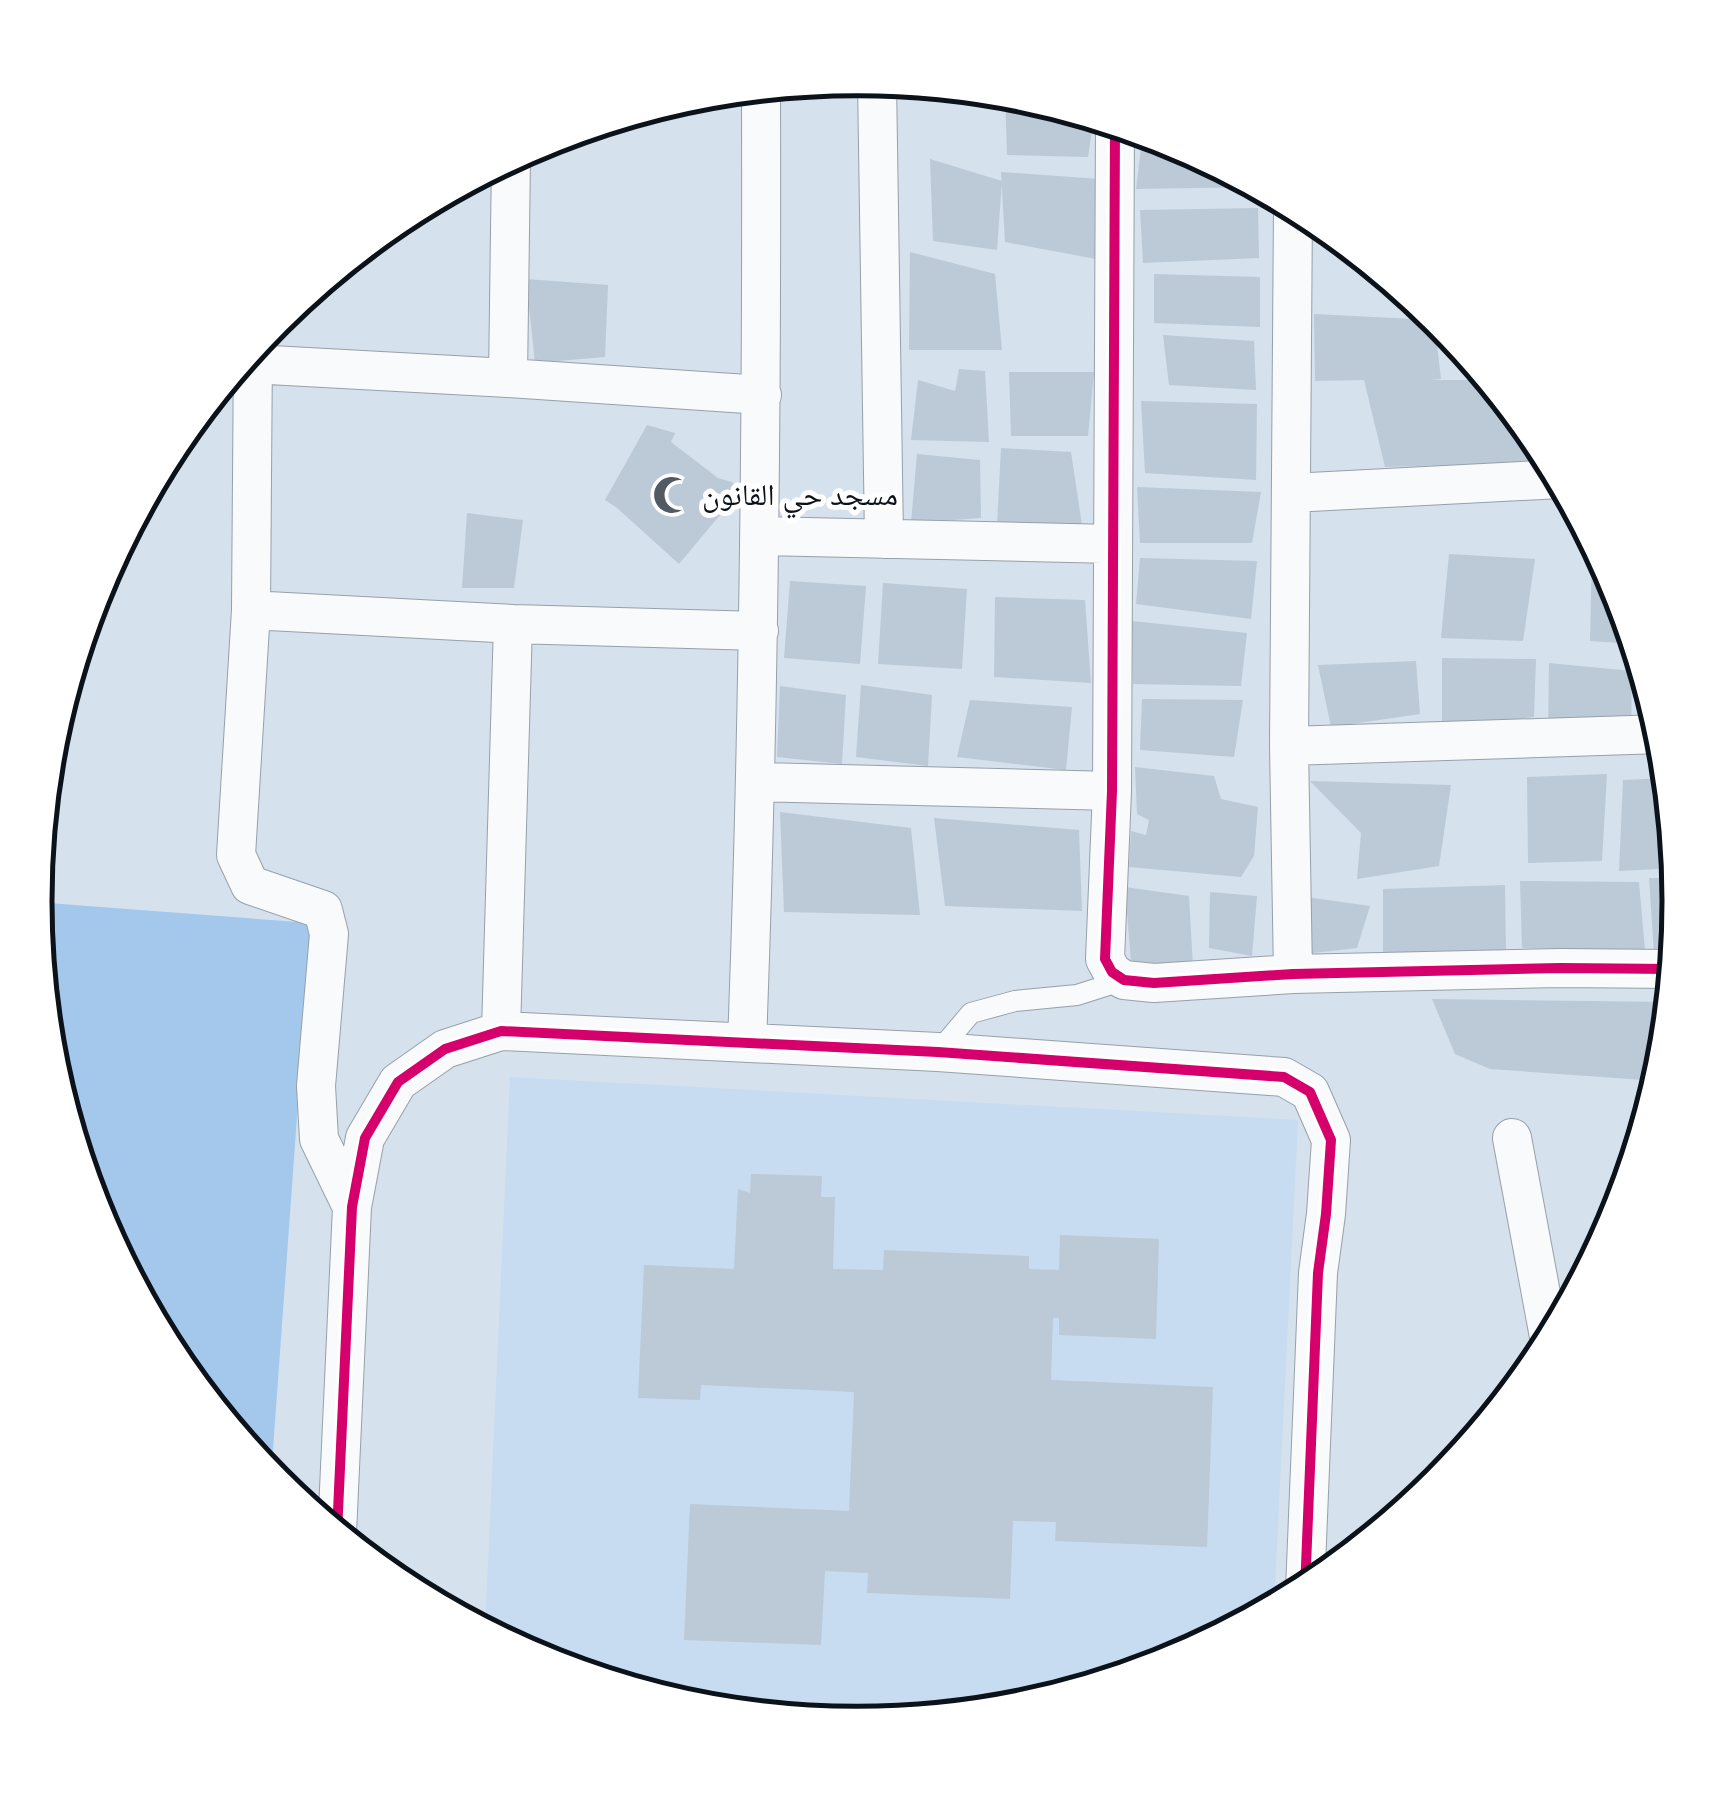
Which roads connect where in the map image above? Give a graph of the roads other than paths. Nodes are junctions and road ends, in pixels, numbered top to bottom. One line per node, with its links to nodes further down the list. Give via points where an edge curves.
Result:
1 (878, 97): 13 (street)
2 (760, 102): 9 (street)
3 (1115, 139): 14 (street)
4 (512, 174): 8 (street)
5 (1293, 224): 11 (street)
6 (264, 357): 8 (street)
7 (253, 369): 15 (street)
8 (508, 378): 9 (street)
9 (762, 395): 12 (street)
10 (1543, 480): 11 (street)
11 (1291, 493): 19 (street)
12 (761, 536): 13 (street); 17 (street)
13 (884, 539): 14 (street)
14 (1113, 544): 21 (street)
15 (250, 610): 16 (street); 29 (street, via 236,855 250,885 322,910 328,934 316,1086 319,1140)
16 (513, 624): 17 (street); 25 (street)
17 (759, 631): 20 (street)
18 (1645, 735): 19 (street)
19 (1289, 746): 23 (street)
20 (756, 782): 21 (street); 26 (street)
21 (1112, 790): 24 (street, via 1105,959)
22 (1660, 969): 23 (street)
23 (1293, 974): 24 (street, via 1154,984)
24 (1124, 980): 27 (lane, via 971,1013)
25 (501, 1031): 26 (street); 29 (street, via 446,1049 398,1082 365,1138)
26 (747, 1043): 27 (street)
27 (938, 1052): 32 (street, via 1284,1078 1310,1092 1331,1140 1318,1273)
28 (1512, 1138): 30 (street)
29 (352, 1207): 31 (street)
30 (1546, 1319)
31 (338, 1515)
32 (1306, 1569)

